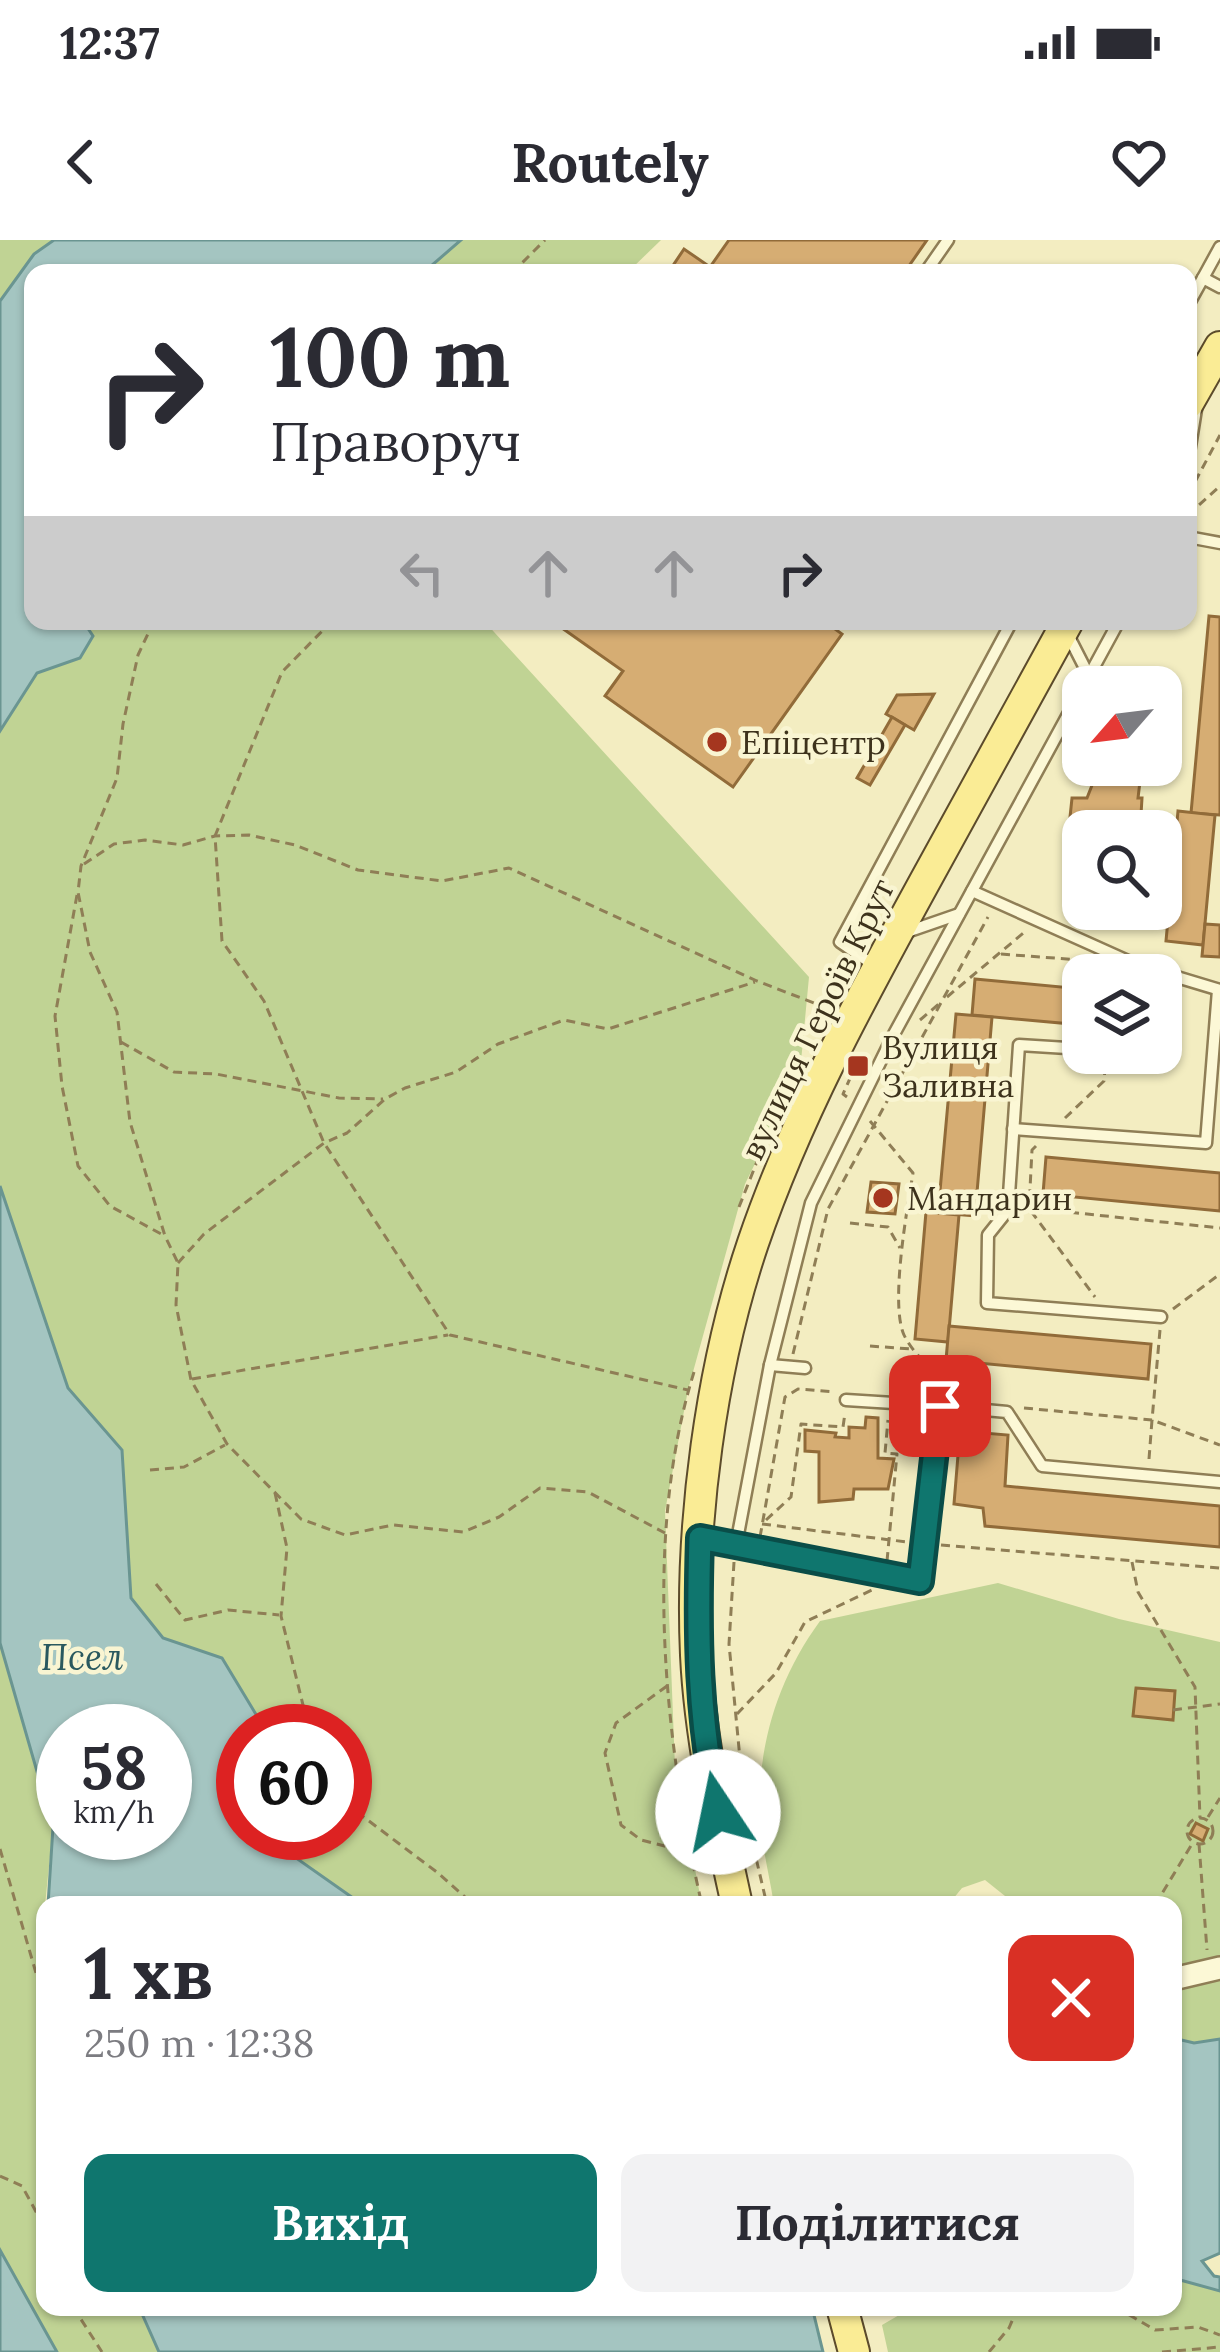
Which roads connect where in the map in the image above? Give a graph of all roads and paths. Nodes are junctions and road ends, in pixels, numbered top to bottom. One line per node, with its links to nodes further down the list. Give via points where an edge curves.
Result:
1 (545, 240): 3 (path)
2 (1220, 247): 4 (lane)
3 (521, 264)
4 (1203, 278): 5 (lane); 6 (lane); 7 (lane)
5 (1197, 280)
6 (1220, 287)
7 (1197, 289)
8 (1220, 347): 9 (main road)
9 (1197, 388)
10 (1220, 435): 11 (path)
11 (1197, 478)
12 (1220, 486): 13 (path)
13 (1197, 507)
14 (150, 630): 24 (path, via 138,655 117,778)
15 (323, 630): 23 (path, via 282,672)
16 (1007, 630): 34 (lane, via 839,942)
17 (1059, 630): 30 (main road, вулиця Героїв Крут)
18 (1066, 630): 20 (lane)
19 (1114, 630): 21 (lane)
20 (1084, 666)
21 (1093, 666)
22 (1062, 723): 25 (lane)
23 (215, 836): 24 (path, via 183,845 114,844); 35 (path, via 249,835 358,870 442,880 509,868); 43 (path, via 222,941 264,1001)
24 (81, 866): 26 (path)
25 (973, 891): 27 (lane); 28 (lane)
26 (78, 892): 41 (path); 53 (path, via 55,1016 78,1166 110,1206)
27 (996, 901): 29 (lane); 38 (path)
28 (959, 914): 30 (lane); 45 (lane)
29 (1038, 920): 31 (path); 32 (lane)
30 (895, 936): 34 (main road, вулиця Героїв Крут)
31 (999, 953): 33 (path); 38 (path)
32 (1105, 954)
33 (1062, 958)
34 (878, 968): 39 (main road, вулиця Героїв Крут)
35 (757, 981): 39 (path); 44 (path, via 608,1029 564,1020)
36 (1182, 981): 37 (lane)
37 (1219, 990): 47 (lane, via 1206,1143)
38 (944, 1000): 40 (path); 46 (path)
39 (851, 1019): 79 (main road, вулиця Героїв Крут, via 752,1246 709,1436)
40 (915, 1024)
41 (121, 1042): 43 (path, via 174,1072); 53 (path, via 130,1122)
42 (1062, 1047): 47 (lane, via 1019,1045)
43 (302, 1090): 44 (path); 48 (path)
44 (385, 1099): 48 (path)
45 (858, 1105): 46 (path); 62 (lane, via 811,1203)
46 (876, 1128): 54 (path, via 913,1173); 63 (path, via 828,1209)
47 (1013, 1129): 49 (lane)
48 (324, 1143): 55 (path); 59 (path)
49 (1010, 1183): 50 (path); 57 (lane, via 1008,1210 988,1235 986,1303)
50 (1029, 1208): 52 (path); 57 (path)
51 (850, 1223): 54 (path, via 888,1226)
52 (1220, 1228)
53 (165, 1235): 55 (path)
54 (901, 1250): 61 (path, via 902,1330)
55 (178, 1263): 65 (path, via 176,1305)
56 (1220, 1274): 58 (path)
57 (1107, 1313): 58 (lane)
58 (1161, 1317)
59 (450, 1335): 65 (path); 66 (path)
60 (870, 1346): 61 (path)
61 (913, 1349): 68 (path)
62 (770, 1365): 63 (lane); 82 (lane)
63 (790, 1366): 64 (lane); 67 (path)
64 (805, 1367)
65 (191, 1380): 72 (path)
66 (688, 1390)
67 (785, 1397)
68 (968, 1402)
69 (845, 1406): 70 (lane); 80 (path, via 843,1427 801,1424 791,1497 762,1524)
70 (940, 1406): 75 (lane, via 1007,1412 1042,1466); 81 (lane)
71 (888, 1415): 80 (path, via 885,1453 897,1454)
72 (227, 1444): 74 (path, via 184,1467); 77 (path)
73 (1220, 1444): 75 (path, via 1152,1420)
74 (150, 1470)
75 (1147, 1475): 76 (lane)
76 (1220, 1482)
77 (275, 1492): 78 (path, via 302,1520 345,1535 393,1525 463,1532 540,1488 588,1492); 88 (path, via 287,1549)
78 (665, 1533)
79 (700, 1538): 82 (lane); 102 (main road, вулиця Героїв Крут, via 696,1654 708,1767)
80 (890, 1540): 81 (path); 85 (path)
81 (924, 1544): 83 (path); 86 (lane, via 920,1581)
82 (736, 1545): 85 (lane); 94 (path, via 729,1644)
83 (1132, 1560): 84 (path); 92 (path, via 1138,1592 1195,1687)
84 (1220, 1568)
85 (885, 1574): 86 (lane)
86 (899, 1577): 94 (path, via 805,1622 776,1672)
87 (156, 1584): 88 (path, via 185,1620 228,1610)
88 (281, 1616): 90 (path)
89 (669, 1685): 100 (path, via 616,1723 605,1753 621,1825 641,1840)
90 (302, 1704)
91 (1220, 1704): 92 (path)
92 (1197, 1708): 93 (path); 96 (path)
93 (1173, 1710)
94 (736, 1715): 103 (path, via 745,1811)
95 (1220, 1798): 96 (path)
96 (1203, 1819): 98 (path, via 1212,1835); 98 (path, via 1187,1828)
97 (372, 1824): 101 (path)
98 (1196, 1844): 104 (path); 105 (path)
99 (0, 1849): 106 (path)
100 (690, 1852)
101 (463, 1896)
102 (735, 1896)
103 (765, 1896)
104 (1161, 1896)
105 (1214, 1969): 107 (street)
106 (36, 1973)
107 (1182, 1977)
108 (0, 2176): 109 (path, via 22,2186)
109 (36, 2212)
110 (79, 2316): 116 (path)
111 (844, 2316): 117 (main road)
112 (1014, 2316): 118 (path)
113 (1131, 2316): 114 (path, via 1155,2330 1198,2327)
114 (1220, 2335)
115 (1220, 2347): 119 (path)
116 (102, 2352)
117 (854, 2352)
118 (989, 2352)
119 (1162, 2352)

